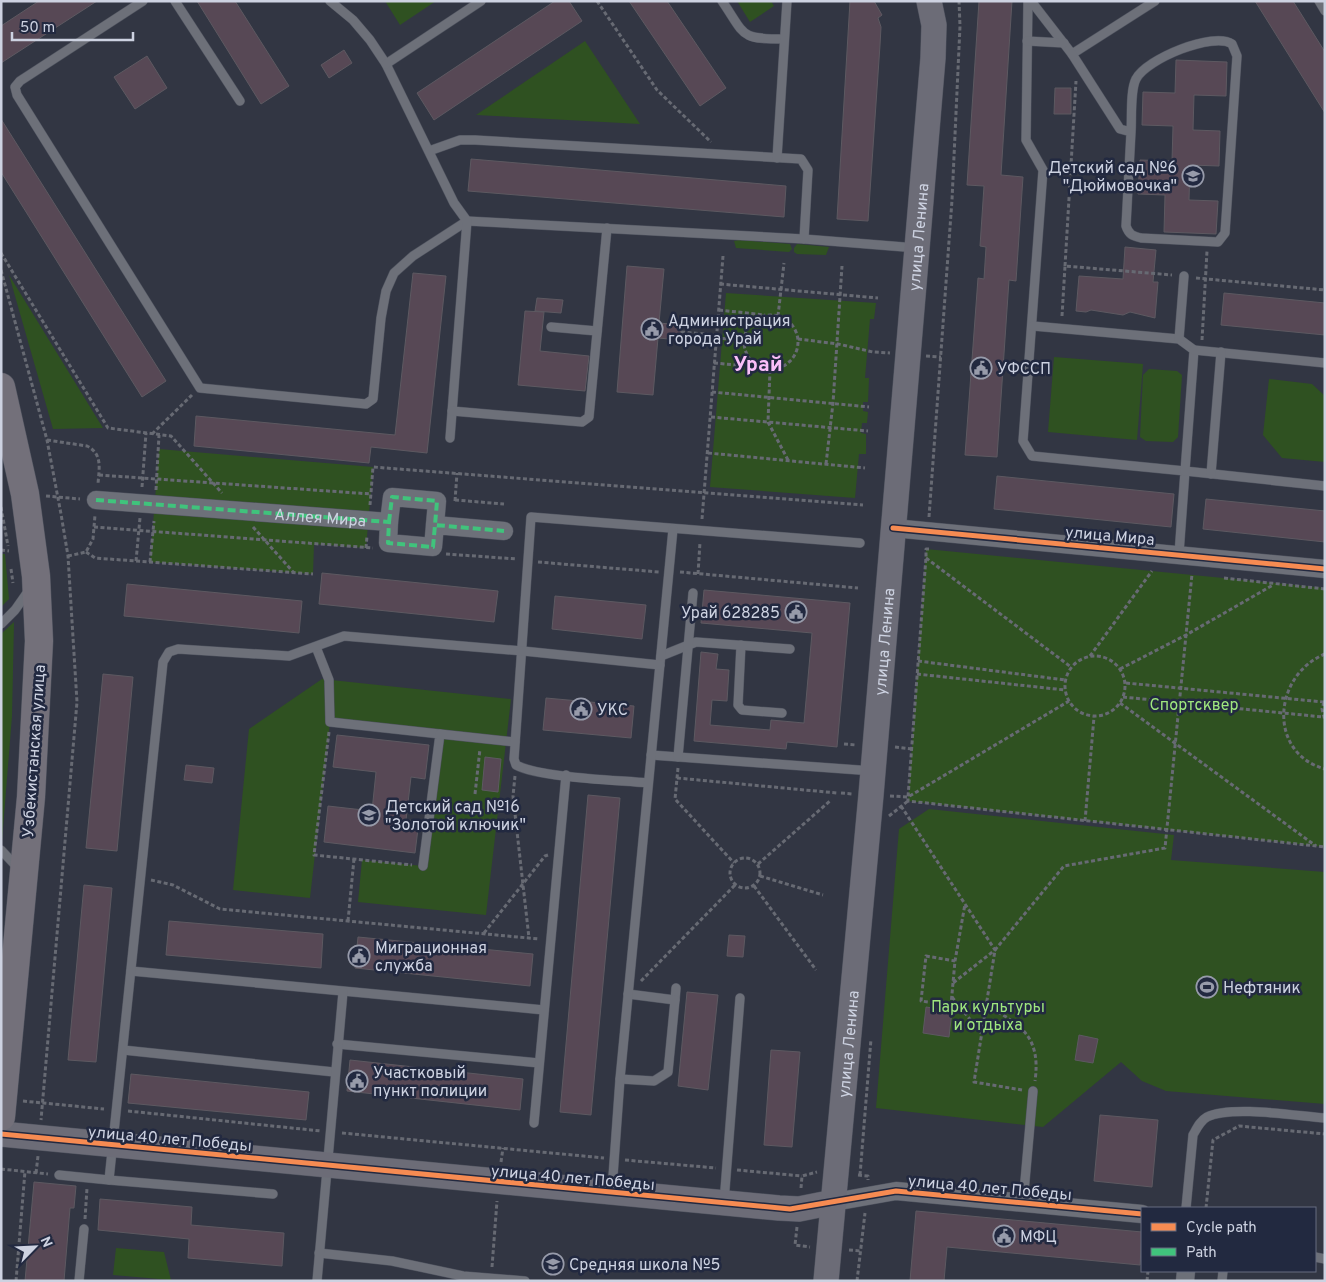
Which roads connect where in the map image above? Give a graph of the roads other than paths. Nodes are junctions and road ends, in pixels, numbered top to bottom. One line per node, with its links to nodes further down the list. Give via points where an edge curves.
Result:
1 (143, 1): 21 (lane, via 15,87 200,388 366,404 373,399 381,318 386,291 394,273 413,256)
2 (175, 1): 17 (lane)
3 (330, 1): 16 (lane, via 353,20)
4 (481, 1): 16 (lane)
5 (722, 1): 12 (lane, via 745,35 755,39)
6 (787, 1): 12 (lane)
7 (929, 1): 24 (main road, улица Ленина, via 934,25 933,58)
8 (1029, 1): 13 (lane); 14 (lane)
9 (1156, 1): 15 (lane)
10 (1319, 1): 11 (lane)
11 (1325, 11)
12 (784, 39): 20 (lane)
13 (1026, 41): 14 (lane); 27 (lane, via 1026,140 1043,170)
14 (1064, 43): 15 (lane)
15 (1074, 58): 18 (lane, via 1120,129)
16 (386, 64): 19 (lane)
17 (240, 102)
18 (1131, 132): 18 (lane, via 1134,84 1142,71 1179,50 1222,40 1232,44 1237,56 1226,233 1218,242 1141,238 1128,232)
19 (429, 151): 20 (lane, via 452,142 475,140); 21 (lane, via 454,203)
20 (777, 158): 23 (lane, via 801,159 808,170)
21 (467, 221): 22 (lane); 34 (lane)
22 (607, 228): 23 (lane); 28 (lane)
23 (804, 239): 24 (lane)
24 (917, 248): 43 (main road, улица Ленина)
25 (1184, 276): 29 (lane)
26 (551, 326): 28 (lane)
27 (1033, 326): 29 (lane); 36 (lane, via 1023,441 1032,456)
28 (597, 331): 34 (lane, via 589,417 582,422)
29 (1179, 339): 30 (lane)
30 (1198, 350): 31 (lane); 36 (lane)
31 (1222, 352): 32 (lane); 37 (lane)
32 (1325, 363)
33 (1, 388): 48 (main road, Узбекистанская улица, via 25,494)
34 (452, 411): 35 (lane)
35 (450, 438)
36 (1184, 471): 37 (lane); 46 (lane)
37 (1211, 474): 38 (lane)
38 (1325, 486)
39 (96, 500): 40 (street, Аллея Мира)
40 (389, 522): 41 (street, Аллея Мира, via 388,543 433,547); 41 (street, Аллея Мира, via 392,498 437,501)
41 (435, 526): 44 (street)
42 (673, 528): 45 (lane); 55 (lane, via 532,518); 56 (lane)
43 (893, 528): 46 (street, улица Мира); 62 (main road, улица Ленина)
44 (504, 531)
45 (860, 543)
46 (1179, 554): 47 (street, улица Мира)
47 (1325, 568)
48 (25, 582): 50 (lane, via 21,602); 67 (main road, Узбекистанская улица, via 39,641 36,727)
49 (693, 593): 51 (lane)
50 (1, 624)
51 (688, 644): 52 (lane); 56 (lane); 61 (lane)
52 (741, 644): 54 (lane); 57 (lane, via 738,705 742,710)
53 (316, 646): 55 (lane, via 344,636); 58 (lane, via 329,680 330,722); 68 (lane, via 289,656 178,649 169,652 163,662)
54 (790, 649)
55 (522, 651): 56 (lane); 59 (lane)
56 (660, 661): 60 (lane)
57 (782, 713)
58 (440, 734): 59 (lane); 66 (lane)
59 (515, 742): 63 (lane, via 516,765)
60 (651, 755): 61 (lane); 64 (lane)
61 (678, 757): 62 (lane)
62 (873, 771): 92 (main road, улица Ленина)
63 (566, 775): 64 (lane); 75 (lane)
64 (648, 783): 72 (lane)
65 (1, 850): 67 (lane)
66 (423, 866)
67 (24, 874): 69 (main road, Узбекистанская улица)
68 (131, 970): 71 (lane); 77 (lane)
69 (8, 984): 82 (main road, Узбекистанская улица)
70 (676, 988): 74 (lane)
71 (343, 992): 75 (lane); 76 (lane)
72 (628, 994): 74 (lane); 80 (lane)
73 (740, 998): 93 (lane)
74 (675, 1000): 80 (lane, via 668,1072 654,1081)
75 (544, 1010): 78 (lane)
76 (337, 1044): 78 (lane); 79 (lane)
77 (123, 1050): 79 (lane); 86 (lane)
78 (539, 1063): 84 (lane)
79 (334, 1072): 87 (lane)
80 (620, 1080): 90 (lane)
81 (1033, 1091): 94 (lane)
82 (2, 1108)
83 (1325, 1118): 95 (lane, via 1230,1112 1205,1118 1193,1135)
84 (534, 1123)
85 (1, 1134): 86 (main road, улица 40 лет Победы)
86 (113, 1145): 87 (main road, улица 40 лет Победы); 89 (lane)
87 (327, 1166): 90 (main road, улица 40 лет Победы); 98 (lane)
88 (59, 1175): 89 (lane)
89 (109, 1180): 91 (lane)
90 (612, 1192): 93 (main road, улица 40 лет Победы)
91 (273, 1194)
92 (834, 1202): 93 (main road, улица 40 лет Победы, via 790,1209); 94 (street, улица 40 лет Победы, via 896,1191); 103 (main road, улица Ленина)
93 (724, 1203)
94 (1023, 1203): 96 (street, улица 40 лет Победы)
95 (1186, 1207)
96 (1141, 1214)
97 (84, 1230): 100 (lane)
98 (319, 1253): 99 (lane, via 392,1261); 101 (lane)
99 (463, 1278): 102 (lane)
100 (79, 1281)
101 (317, 1281)
102 (525, 1281)
103 (826, 1281)

